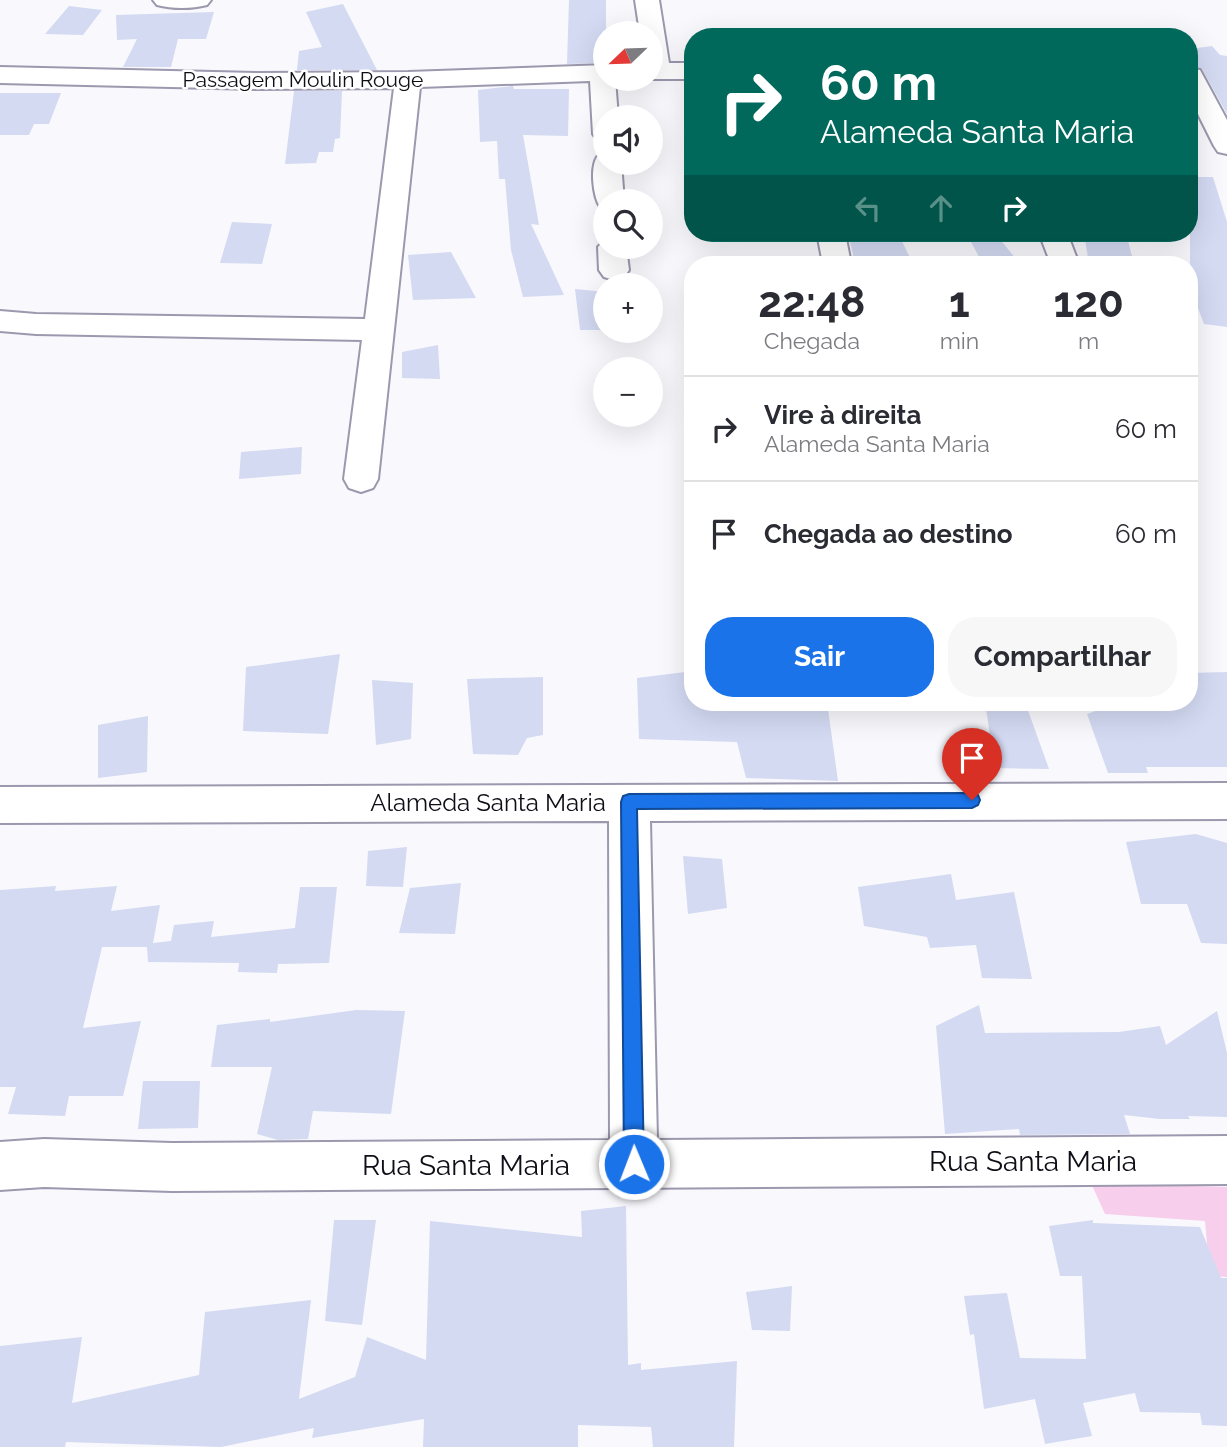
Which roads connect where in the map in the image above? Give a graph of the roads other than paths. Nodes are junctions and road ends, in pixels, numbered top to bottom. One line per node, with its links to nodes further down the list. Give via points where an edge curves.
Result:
1 (164, 0): 2 (street)
2 (199, 0)
3 (647, 0): 4 (street)
4 (649, 21)
5 (663, 71): 6 (street)
6 (684, 71)
7 (593, 73): 10 (street, Passagem Moulin Rouge)
8 (0, 75): 10 (street, Passagem Moulin Rouge)
9 (1198, 76): 11 (street)
10 (408, 80): 13 (street)
11 (1227, 146)
12 (0, 321): 13 (street)
13 (378, 330): 14 (street)
14 (361, 479)
15 (1227, 800): 16 (street, Alameda Santa Maria)
16 (629, 802): 17 (street, Alameda Santa Maria); 19 (street)
17 (0, 805)
18 (1227, 1160): 19 (street, Rua Santa Maria)
19 (634, 1164): 20 (street, Rua Santa Maria)
20 (0, 1166)

